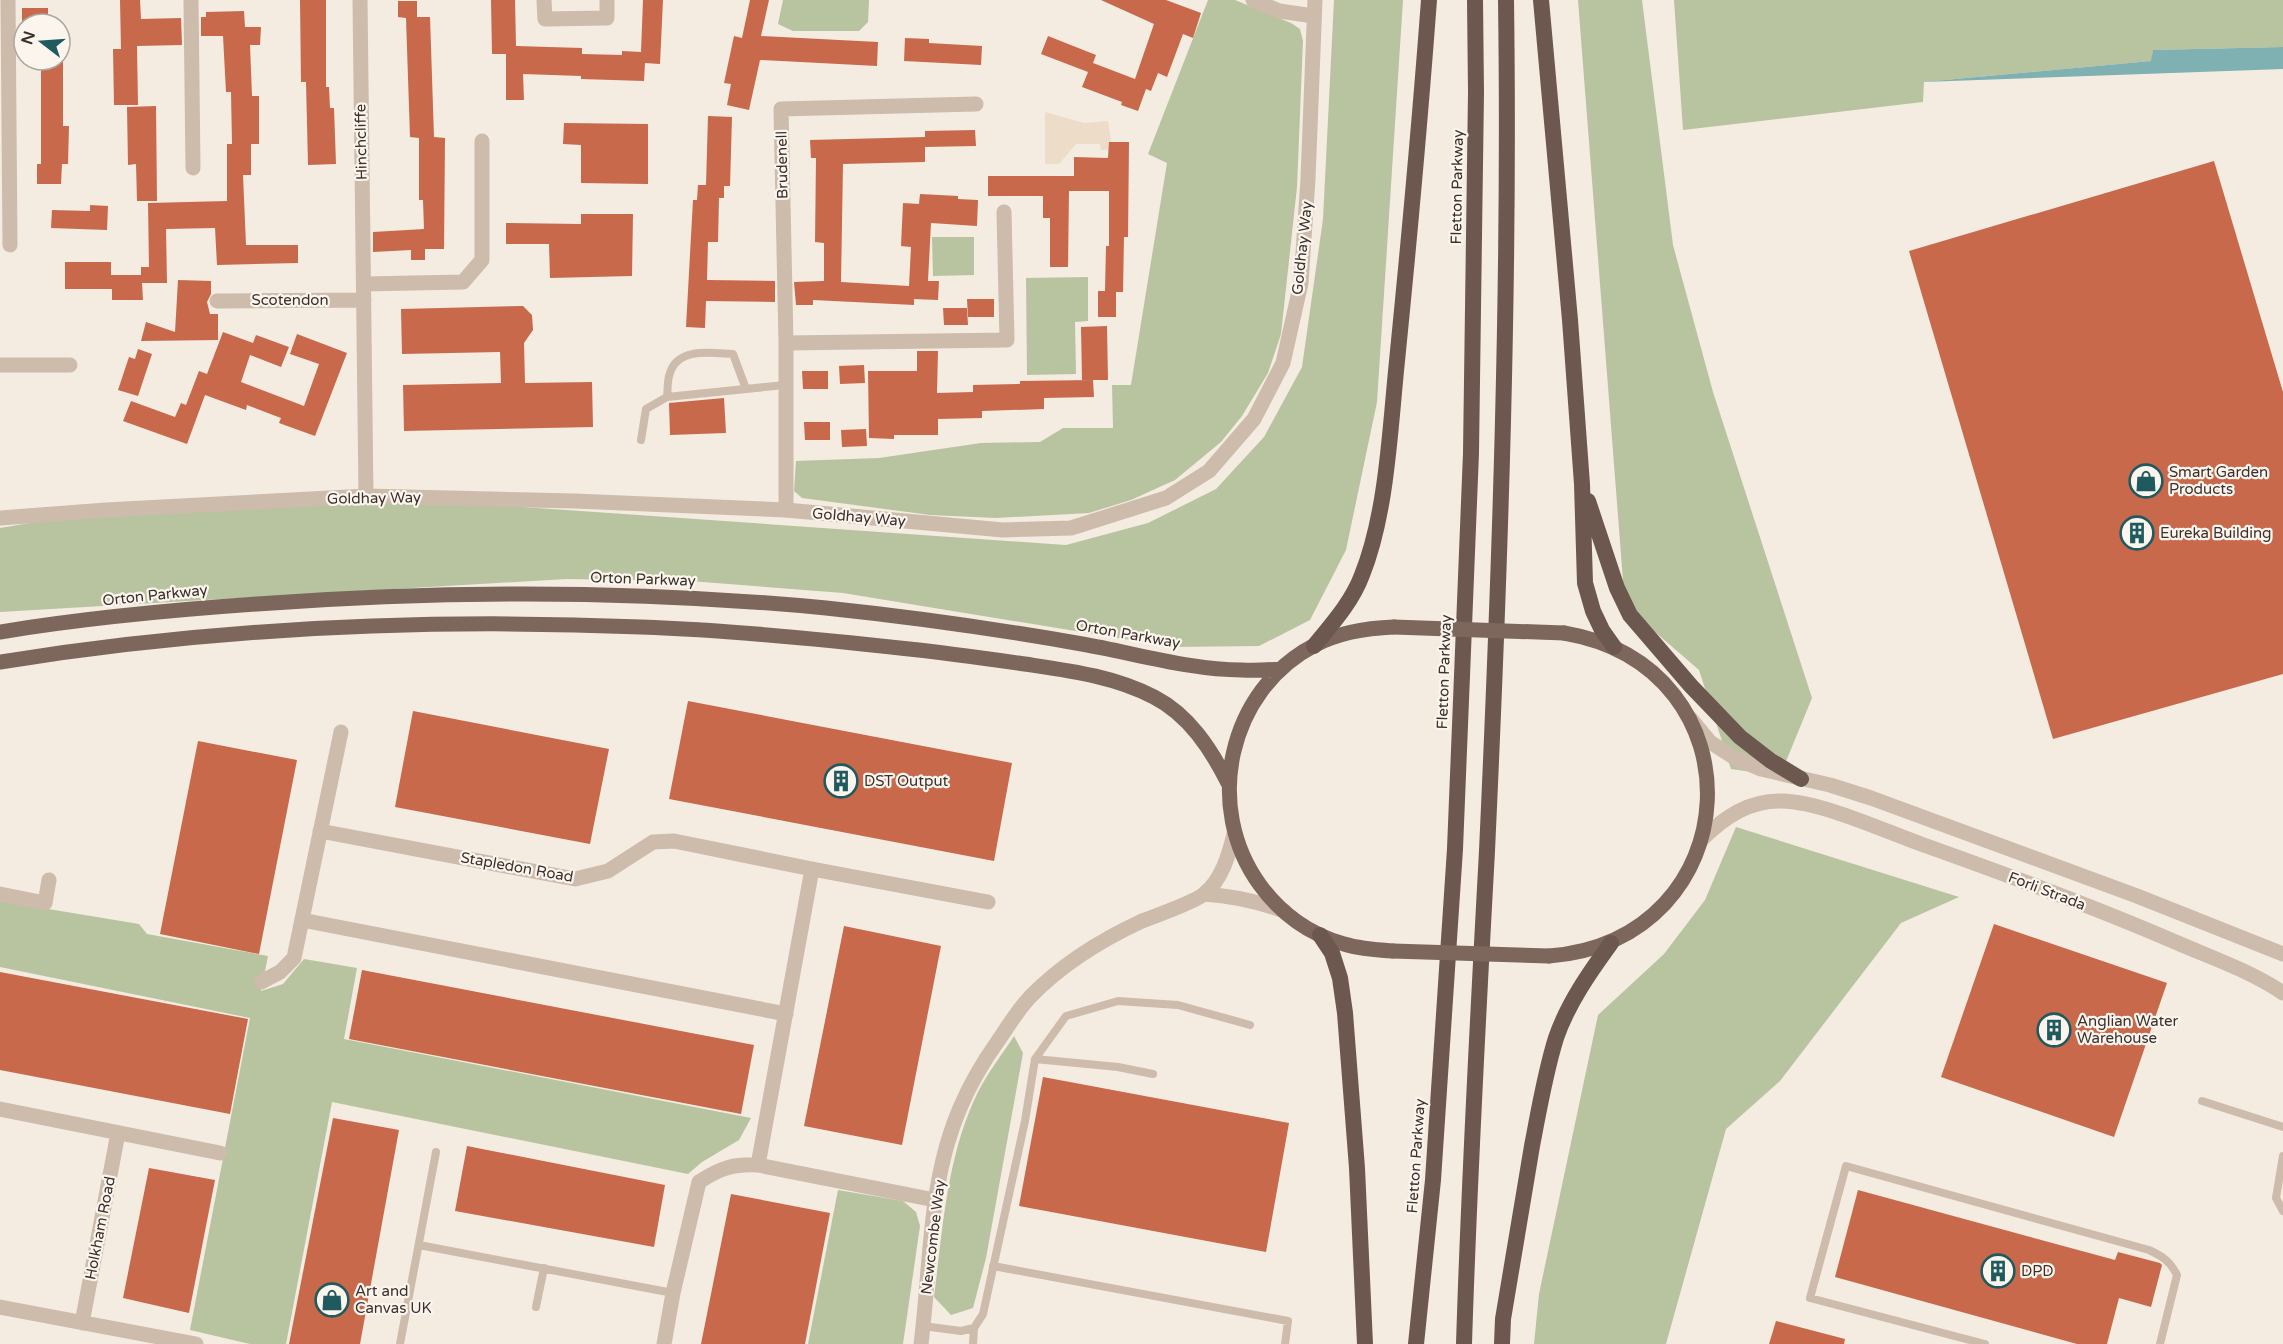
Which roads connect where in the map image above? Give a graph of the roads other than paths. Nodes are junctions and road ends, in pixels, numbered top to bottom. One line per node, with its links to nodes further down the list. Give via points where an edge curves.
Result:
1 (8, 0): 17 (street)
2 (190, 0): 15 (street)
3 (360, 0): 18 (street, Hinchcliffe)
4 (544, 0): 5 (street, via 545,19 607,18)
5 (607, 0)
6 (1253, 0): 12 (street, via 1279,11)
7 (1315, 0): 12 (street, Goldhay Way)
8 (1429, 0): 33 (highway, via 1389,446 1375,537 1357,585)
9 (1475, 0): 86 (highway, Fletton Parkway, via 1471,453 1455,849 1433,1180)
10 (1506, 0): 87 (highway, via 1502,452)
11 (1541, 0): 28 (highway)
12 (1314, 16): 30 (street, Goldhay Way, via 1301,284 1286,352 1254,419 1209,471 1166,498 1071,528 1003,530)
13 (976, 104): 21 (street, Brudenell, via 781,109)
14 (482, 141): 18 (street, via 482,260 463,282)
15 (193, 168)
16 (1004, 213): 21 (street, via 1007,340)
17 (10, 245)
18 (364, 284): 19 (street, Hinchcliffe)
19 (364, 300): 20 (street, Scotendon); 29 (street, Hinchcliffe)
20 (217, 301)
21 (786, 343): 24 (street, Brudenell)
22 (70, 364): 23 (street)
23 (0, 365)
24 (785, 385): 25 (lane); 30 (street, Brudenell)
25 (746, 389): 26 (lane); 26 (lane, via 733,354 697,352 675,362 669,374)
26 (667, 397): 27 (lane, via 646,409)
27 (641, 440)
28 (1582, 483): 34 (highway, via 1585,583 1593,611); 39 (highway, via 1630,615 1740,737)
29 (366, 496): 30 (street, Goldhay Way); 31 (street, Goldhay Way)
30 (786, 510)
31 (0, 518)
32 (0, 632): 36 (main road, Orton Parkway, via 173,610 313,600 438,594 644,596 942,622 1206,667)
33 (1314, 646): 34 (main road, bridge, via 1353,631 1394,627 1564,633); 36 (main road)
34 (1614, 647): 37 (main road, via 1658,676)
35 (0, 662): 40 (main road, via 177,639 371,627 641,627 821,639 1057,669 1133,686 1159,699 1191,725 1212,751)
36 (1281, 669): 40 (main road, via 1249,709 1238,733)
37 (1690, 718): 39 (street, Forli Strada, via 1710,742 1735,758); 43 (main road, via 1706,767 1708,794)
38 (341, 732): 41 (street)
39 (1801, 779): 53 (street, Forli Strada, via 1871,798)
40 (1228, 783): 42 (main road)
41 (320, 831): 44 (street, Stapledon Road, via 575,879 608,871 653,843 674,841); 50 (street)
42 (1234, 834): 47 (street, Newcombe Way, via 1219,876); 49 (main road, via 1253,876)
43 (1702, 839): 52 (main road, via 1682,883 1662,908); 55 (street, Forli Strada, via 1722,819 1744,808 1765,802 1804,803 2140,926 2252,975)
44 (812, 869): 48 (street, Stapledon Road); 56 (street)
45 (49, 880): 46 (street, via 45,903)
46 (0, 894)
47 (1204, 894): 49 (street, Newcombe Way, via 1258,901); 68 (street, Newcombe Way, via 1090,948 1030,998 980,1066 959,1108)
48 (988, 902)
49 (1284, 911): 51 (main road)
50 (302, 920): 54 (street, via 294,958 280,972); 56 (street)
51 (1320, 935): 52 (main road, bridge, via 1368,950 1549,956 1570,955); 85 (highway, via 1332,953 1346,1013)
52 (1611, 943): 88 (highway, via 1569,1008 1542,1093 1503,1318)
53 (2283, 954)
54 (261, 982)
55 (2283, 993)
56 (786, 1014): 67 (street)
57 (1250, 1025): 58 (lane, via 1178,1005 1118,1001 1066,1016)
58 (1035, 1059): 59 (lane); 71 (lane)
59 (1152, 1074)
60 (2202, 1101): 62 (lane)
61 (0, 1109): 63 (street)
62 (2283, 1127)
63 (118, 1133): 65 (street); 76 (street, Holkham Road)
64 (436, 1152): 70 (lane)
65 (219, 1153)
66 (2283, 1156): 69 (lane, via 2277,1198)
67 (758, 1165): 68 (street); 73 (street, via 738,1164 716,1170 699,1182)
68 (935, 1200): 77 (street, Newcombe Way)
69 (2283, 1211)
70 (419, 1245): 72 (lane); 80 (lane)
71 (993, 1266): 78 (lane, via 983,1314); 84 (lane, via 1288,1321)
72 (544, 1268): 73 (lane); 75 (lane)
73 (673, 1293): 81 (street)
74 (0, 1307): 76 (street)
75 (536, 1307)
76 (82, 1323): 79 (street)
77 (923, 1326): 78 (lane, via 961,1331); 82 (street, Newcombe Way)
78 (975, 1328): 83 (lane)
79 (196, 1344)
80 (400, 1344)
81 (664, 1344)
82 (921, 1344)
83 (973, 1344)
84 (1285, 1344)
85 (1365, 1344)
86 (1416, 1344)
87 (1464, 1344)
88 (1502, 1344)
89 (1985, 1344): 90 (lane, via 1810,1298 1846,1167 2137,1246 2163,1257 2176,1275)
90 (2160, 1344)

